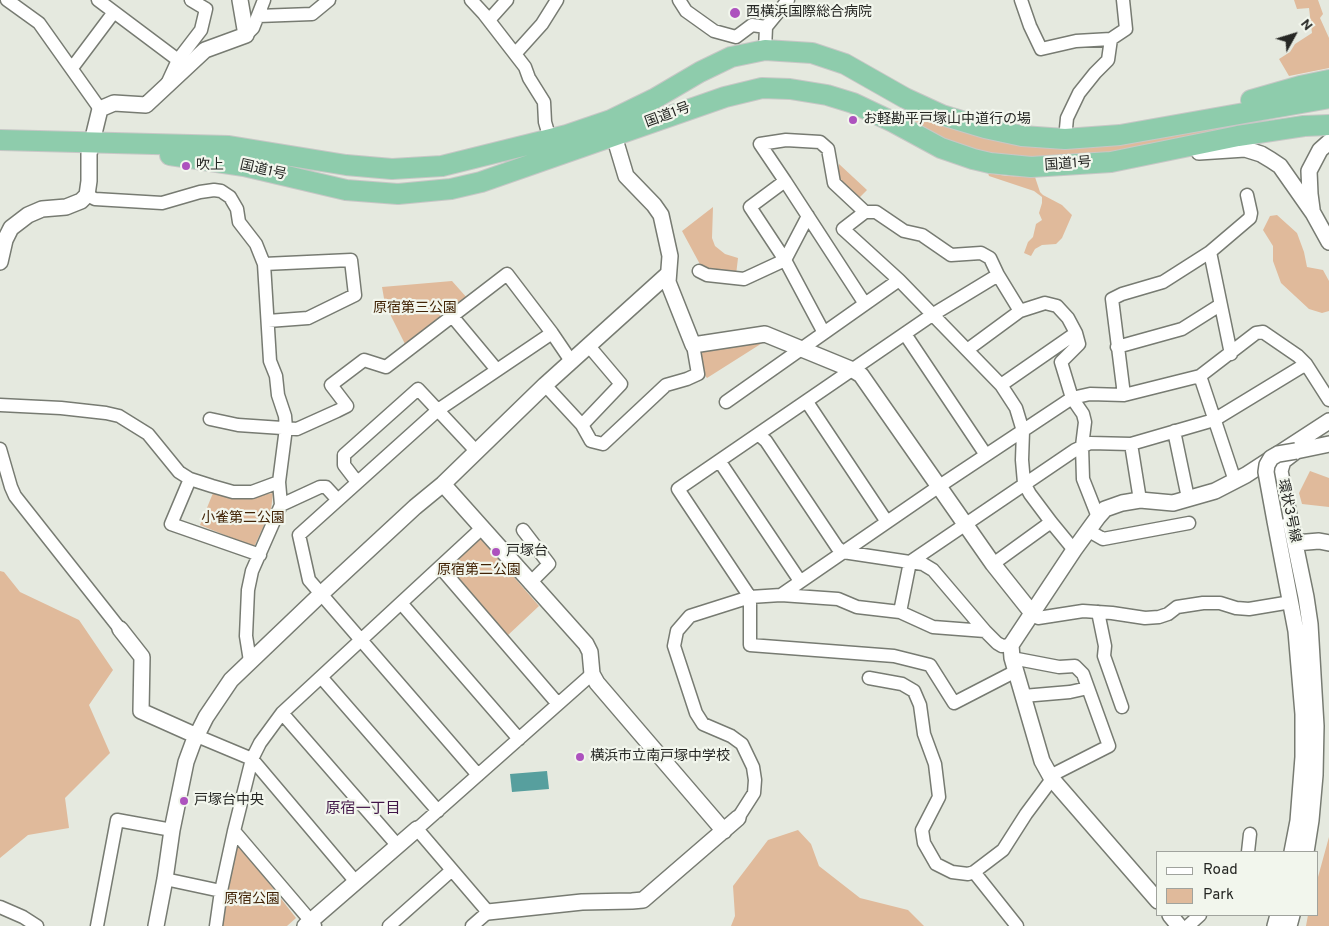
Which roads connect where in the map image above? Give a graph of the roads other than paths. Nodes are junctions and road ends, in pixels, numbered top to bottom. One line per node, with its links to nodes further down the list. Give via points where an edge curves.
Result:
1 (7, 0): 23 (street, via 39,23)
2 (98, 0): 14 (street)
3 (191, 0): 22 (street, via 206,9 201,30)
4 (240, 0): 18 (street)
5 (264, 0): 15 (street)
6 (330, 0): 15 (street, via 312,14)
7 (467, 0): 16 (street)
8 (507, 0): 16 (street)
9 (556, 0): 21 (street, via 542,24)
10 (679, 0): 17 (street, via 686,11 714,31 736,37 752,25)
11 (788, 0): 17 (street)
12 (1021, 0): 19 (street, via 1040,49 1076,41)
13 (1123, 0): 19 (street, via 1126,28)
14 (114, 12): 22 (street); 23 (street)
15 (258, 16): 18 (street)
16 (489, 20): 21 (street)
17 (766, 27): 20 (street)
18 (246, 34): 25 (street, via 205,50)
19 (1111, 39): 34 (street, via 1108,60 1079,93 1067,118)
20 (765, 50): 26 (highway, 国道1号, via 812,53 845,64); 33 (highway, 国道1号, via 731,57 612,120)
21 (515, 54): 33 (street, via 526,67 544,102)
22 (178, 60): 25 (street)
23 (72, 68): 28 (street)
24 (1329, 80): 31 (highway, 国道1号)
25 (167, 85): 28 (street, via 146,105 114,103)
26 (904, 98): 29 (highway); 34 (highway, 国道1号, via 942,115 985,128 1022,136)
27 (1329, 98): 31 (highway, 国道1号)
28 (100, 109): 37 (street)
29 (893, 122): 32 (highway, 国道1号, via 827,95 762,88 725,96); 38 (highway, 国道1号, via 941,148 973,159 1031,167 1111,162)
30 (1329, 125): 38 (highway, 国道1号, via 1266,131)
31 (1159, 129): 34 (highway, 国道1号)
32 (614, 136): 37 (highway, 国道1号, via 481,182 451,189 398,194 346,190 244,166 172,155); 54 (street, via 626,176 661,215 670,256)
33 (550, 139): 37 (highway, 国道1号, via 442,166 392,169 346,165 234,146)
34 (1065, 139)
35 (0, 140): 37 (highway, 国道1号)
36 (1329, 142): 45 (street, via 1320,150 1309,171)
37 (90, 148): 39 (highway, 国道1号); 41 (street)
38 (1176, 149): 45 (street, via 1201,152 1245,149 1261,154 1280,166)
39 (0, 152)
40 (785, 181): 43 (street, via 760,144 786,140 820,142 828,149 834,183); 44 (street); 50 (street, via 750,207)
41 (87, 195): 51 (street, via 66,207 42,209 28,215 11,228); 52 (street, via 95,199 162,203 200,192 222,192 238,209 239,222 256,244)
42 (1247, 195): 49 (street, via 1250,218)
43 (865, 212): 46 (street); 55 (street, via 876,212 904,232 922,235 951,255 981,253 990,258)
44 (808, 216): 48 (street); 50 (street)
45 (1316, 218): 47 (street)
46 (843, 229): 48 (street); 56 (street)
47 (1329, 242)
48 (826, 243): 57 (street)
49 (1210, 252): 58 (street); 69 (street, via 1164,282 1112,298)
50 (784, 260): 53 (street, via 744,279); 64 (street)
51 (0, 262)
52 (264, 264): 62 (street); 62 (street, via 351,260 355,295 308,318)
53 (699, 271)
54 (668, 274): 67 (street); 68 (street, via 671,292)
55 (998, 275): 59 (street); 60 (street)
56 (899, 280): 57 (street); 60 (street)
57 (865, 304): 64 (street)
58 (1220, 305): 69 (street, via 1182,329); 72 (street)
59 (1020, 311): 65 (street, via 1045,303 1057,306); 71 (street)
60 (932, 315): 66 (street); 71 (street)
61 (452, 316): 63 (street, via 507,274); 75 (street); 91 (street, via 386,367 364,360 331,385 347,406 297,429)
62 (268, 321): 91 (street, via 270,361)
63 (552, 332): 73 (street); 75 (street)
64 (824, 333): 70 (street)
65 (1076, 333): 79 (street); 81 (street, via 1079,344 1061,362)
66 (905, 334): 76 (street); 100 (street)
67 (588, 345): 73 (street); 90 (street, via 621,384)
68 (693, 345): 70 (street, via 765,334); 90 (street, via 698,374 666,384 603,444 591,440)
69 (1117, 347): 80 (street)
70 (801, 349): 76 (street); 83 (street)
71 (967, 350): 79 (street)
72 (1230, 354): 74 (street, via 1256,333 1263,332); 77 (street)
73 (571, 361): 78 (street)
74 (1306, 364): 82 (street); 88 (street)
75 (497, 370): 86 (street)
76 (853, 370): 84 (street); 109 (street, via 861,375)
77 (1200, 376): 80 (street); 88 (street)
78 (545, 385): 90 (street); 99 (street)
79 (1001, 385): 92 (street, via 1016,408)
80 (1124, 395): 81 (street, via 1090,394)
81 (1072, 398): 92 (street); 97 (street, via 1085,422)
82 (1329, 400)
83 (726, 402)
84 (807, 402): 94 (street); 116 (street)
85 (0, 404): 103 (street, via 119,416 148,434 173,466)
86 (438, 410): 99 (street); 106 (street); 106 (street, via 418,389 344,455 344,465)
87 (210, 419): 91 (street, via 238,425)
88 (1214, 420): 93 (street); 104 (street)
89 (1329, 420): 104 (street)
90 (582, 425)
91 (286, 428): 105 (street)
92 (1023, 431): 100 (street); 107 (street)
93 (1174, 431): 95 (street); 110 (street)
94 (759, 435): 101 (street); 126 (street, via 766,440)
95 (1131, 444): 97 (street); 112 (street)
96 (1329, 444): 115 (street, 環状3号線, bridge, via 1271,458 1266,472)
97 (1082, 446): 107 (street); 114 (street, via 1083,479)
98 (0, 449): 102 (street)
99 (476, 451): 108 (street)
100 (986, 455): 109 (street)
101 (720, 462): 131 (street); 135 (street, via 678,489)
102 (3, 469): 141 (street, via 15,496)
103 (190, 479): 105 (street, via 233,492 252,492); 127 (street, via 171,524)
104 (1235, 481): 110 (street, via 1215,491)
105 (278, 482): 113 (street)
106 (357, 482): 111 (street)
107 (1024, 483): 117 (street); 119 (street)
108 (442, 484): 120 (street); 133 (street)
109 (938, 487): 116 (street); 119 (street)
110 (1188, 498): 112 (street, via 1173,503)
111 (337, 499): 113 (street, via 326,486); 133 (street, via 299,535 309,580)
112 (1140, 500): 114 (street, via 1105,509)
113 (281, 505): 127 (street)
114 (1098, 517): 122 (street)
115 (1283, 521): 123 (street, 環状3号線); 136 (street, 環状3号線)
116 (887, 522): 126 (street)
117 (1051, 522): 125 (street); 129 (street)
118 (1189, 523): 122 (street, via 1103,539)
119 (964, 524): 128 (street); 129 (street)
120 (482, 528): 130 (street); 132 (street)
121 (523, 530): 132 (street, via 549,564)
122 (1088, 530): 125 (street)
123 (1295, 543): 124 (street); 154 (street, 環状3号線, via 1310,624)
124 (1329, 543)
125 (1074, 550): 140 (street)
126 (843, 552): 128 (street); 131 (street)
127 (260, 555): 145 (street, via 248,590 246,636)
128 (910, 562): 138 (street); 142 (street, via 924,564 933,570)
129 (993, 564): 140 (street)
130 (440, 567): 137 (street); 151 (street)
131 (800, 581): 134 (street)
132 (530, 582): 146 (street, via 586,644)
133 (321, 594): 143 (street); 145 (street)
134 (780, 595): 135 (street); 138 (street, via 838,599 857,607)
135 (750, 597): 144 (street, via 750,645 894,656 930,665 954,703); 161 (street, via 690,616 677,631 674,646 696,713 704,724 742,744 750,760 755,780 754,793)
136 (1291, 602): 139 (street, via 1248,608 1203,603 1176,607 1168,614 1152,617); 154 (street, 環状3号線, via 1299,664)
137 (401, 603): 143 (street); 156 (street)
138 (900, 612): 142 (street, via 933,627)
139 (1098, 612): 140 (street, via 1038,618); 152 (street, via 1104,656)
140 (1032, 613): 144 (street)
141 (120, 629): 155 (street, via 142,657 141,711)
142 (985, 631): 144 (street)
143 (361, 640): 147 (street); 158 (street)
144 (1013, 658): 149 (street, via 1059,667 1074,666 1083,674); 150 (street)
145 (250, 661): 155 (street, via 227,686)
146 (592, 674): 151 (street); 165 (street)
147 (320, 677): 153 (street); 160 (street)
148 (869, 678): 172 (street, via 902,684 914,691 935,764 939,797 922,830 924,843 936,864 952,872)
149 (1088, 688): 150 (street); 159 (street, via 1109,746)
150 (1023, 696): 159 (street, via 1042,761)
151 (558, 704): 156 (street)
152 (1122, 707)
153 (282, 713): 157 (street); 167 (street)
154 (1316, 726): 169 (street, 環状3号線, via 1303,758); 170 (street, 環状3号線, via 1315,774)
155 (197, 736): 157 (street); 162 (street, via 186,762)
156 (519, 739): 158 (street)
157 (252, 759): 164 (street); 174 (street)
158 (478, 775): 160 (street)
159 (1051, 778): 172 (street, via 1003,850); 176 (street)
160 (438, 811): 163 (street)
161 (738, 818): 165 (street)
162 (172, 830): 173 (street); 183 (street, via 117,820)
163 (417, 830): 167 (street); 171 (street)
164 (234, 831): 175 (street); 181 (street)
165 (724, 831): 178 (street, via 643,900 582,902)
166 (1250, 834): 168 (street)
167 (398, 846): 174 (street)
168 (1248, 851)
169 (1292, 851)
170 (1306, 851)
171 (452, 870): 178 (street); 186 (street)
172 (974, 872): 188 (street)
173 (165, 879): 175 (street); 184 (street)
174 (356, 882): 181 (street)
175 (221, 891): 185 (street)
176 (1156, 899)
177 (0, 908): 182 (street)
178 (488, 912): 187 (street)
179 (1171, 916): 189 (street)
180 (1199, 916): 190 (street)
181 (310, 924)
182 (37, 926)
183 (97, 926)
184 (156, 926)
185 (216, 926)
186 (389, 926)
187 (472, 926)
188 (1017, 926)
189 (1179, 926)
190 (1188, 926)

